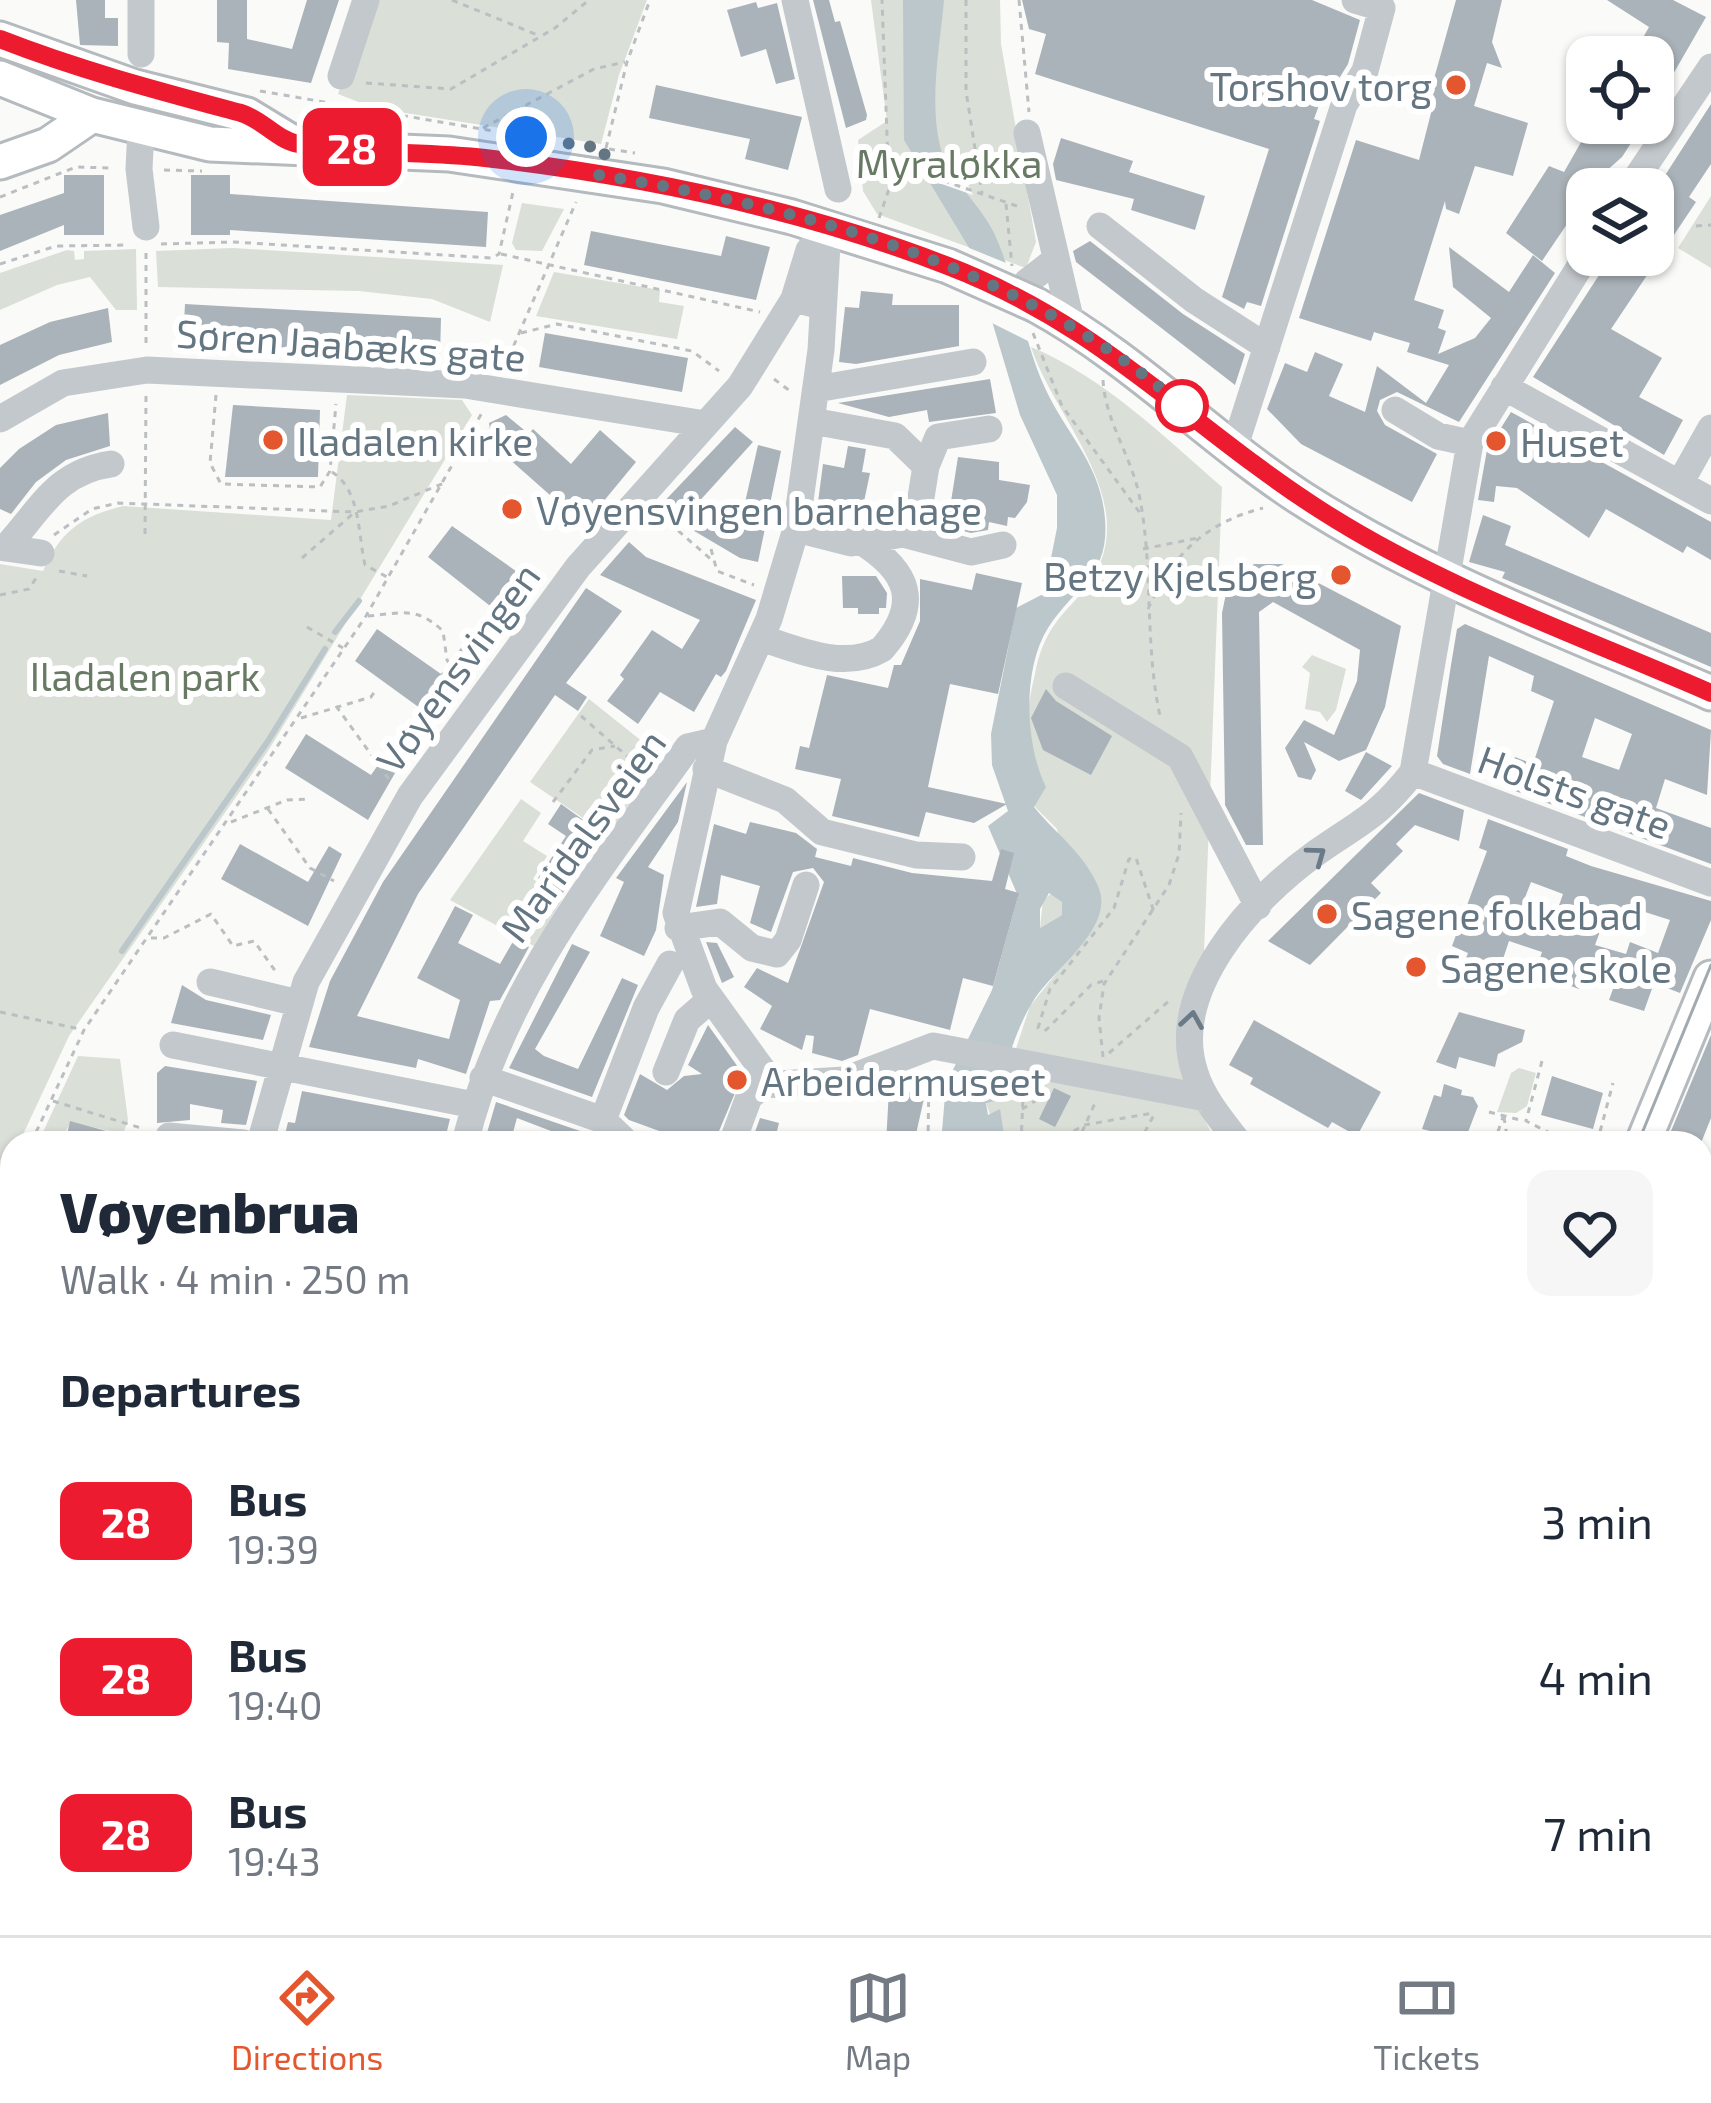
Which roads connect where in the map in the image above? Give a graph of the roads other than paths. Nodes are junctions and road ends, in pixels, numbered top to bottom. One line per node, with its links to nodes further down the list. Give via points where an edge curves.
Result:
1 (141, 0): 6 (street)
2 (366, 0): 10 (street)
3 (795, 0): 17 (street)
4 (1355, 0): 26 (street, via 1382,8)
5 (0, 39): 7 (main road)
6 (142, 54)
7 (58, 61): 9 (main road); 14 (main road, via 247,115)
8 (1711, 67): 16 (street)
9 (0, 77): 11 (main road)
10 (349, 79)
11 (92, 115): 12 (main road); 15 (main road, via 48,145)
12 (141, 129): 14 (main road, via 244,148); 20 (street)
13 (1027, 134): 21 (street)
14 (293, 143): 19 (main road, via 485,158 598,157)
15 (0, 162)
16 (1643, 168)
17 (838, 189)
18 (1100, 226): 26 (street)
19 (828, 227): 23 (main road, bridge); 24 (street, Maridalsveien, via 808,250)
20 (146, 236)
21 (1054, 261): 23 (street); 25 (street)
22 (1574, 276): 28 (street)
23 (1027, 298): 25 (main road)
24 (808, 302): 29 (street, Maridalsveien); 33 (street, Vøyensvingen)
25 (1072, 326): 37 (main road)
26 (1267, 347): 37 (street)
27 (973, 362): 29 (street)
28 (1504, 387): 36 (street); 40 (street)
29 (816, 389): 32 (street, Maridalsveien)
30 (1395, 410): 36 (street)
31 (0, 419): 33 (street, Søren Jaabæks gate, via 36,395 131,370 480,386)
32 (812, 421): 39 (street, via 895,436); 42 (street, Maridalsveien)
33 (705, 424): 62 (street, Vøyensvingen, via 578,567 479,696)
34 (1711, 428): 40 (street)
35 (988, 429): 39 (street, via 938,436)
36 (1450, 434): 48 (street)
37 (1234, 449): 48 (main road, via 1346,526)
38 (111, 464): 46 (street, via 52,488)
39 (926, 466): 43 (street)
40 (1680, 483): 41 (street)
41 (1711, 501)
42 (796, 529): 44 (street); 49 (street, Maridalsveien)
43 (915, 536): 44 (street); 45 (street, via 970,552)
44 (862, 542): 49 (street, via 898,567 905,583 902,610 882,649 855,659 818,656)
45 (1003, 544)
46 (2, 547): 47 (street)
47 (40, 560)
48 (1449, 579): 51 (main road); 53 (street)
49 (761, 638): 52 (street, Maridalsveien)
50 (1066, 686): 57 (street, via 1168,747 1192,772)
51 (1711, 694)
52 (710, 755): 54 (street, via 822,832 916,855); 58 (street, via 676,903); 68 (street, Maridalsveien, via 688,747 532,969)
53 (1413, 772): 55 (street, Holsts gate); 57 (street, one-way to 53, via 1314,854 1386,808)
54 (962, 857)
55 (1711, 883)
56 (806, 885): 58 (street, via 777,954 752,948 720,922)
57 (1258, 906): 69 (street, one-way to 57, via 1192,1064 1190,1017 1209,970)
58 (678, 928): 63 (street)
59 (670, 964): 70 (street)
60 (1711, 978): 76 (main road)
61 (210, 982): 62 (street)
62 (291, 993): 65 (street, Vøyensvingen)
63 (711, 999): 66 (street, via 687,1020); 67 (street)
64 (173, 1045): 65 (street)
65 (280, 1066): 68 (street); 71 (street, Vøyensvingen)
66 (666, 1072)
67 (772, 1083): 69 (street, via 844,1080 918,1048 1103,1068 1164,1102); 74 (street, via 748,1097)
68 (479, 1091): 70 (street); 72 (street, Maridalsveien)
69 (1206, 1098): 75 (street)
70 (603, 1120): 73 (street)
71 (263, 1131)
72 (467, 1131)
73 (614, 1131)
74 (736, 1131)
75 (1229, 1131)
76 (1648, 1131)

